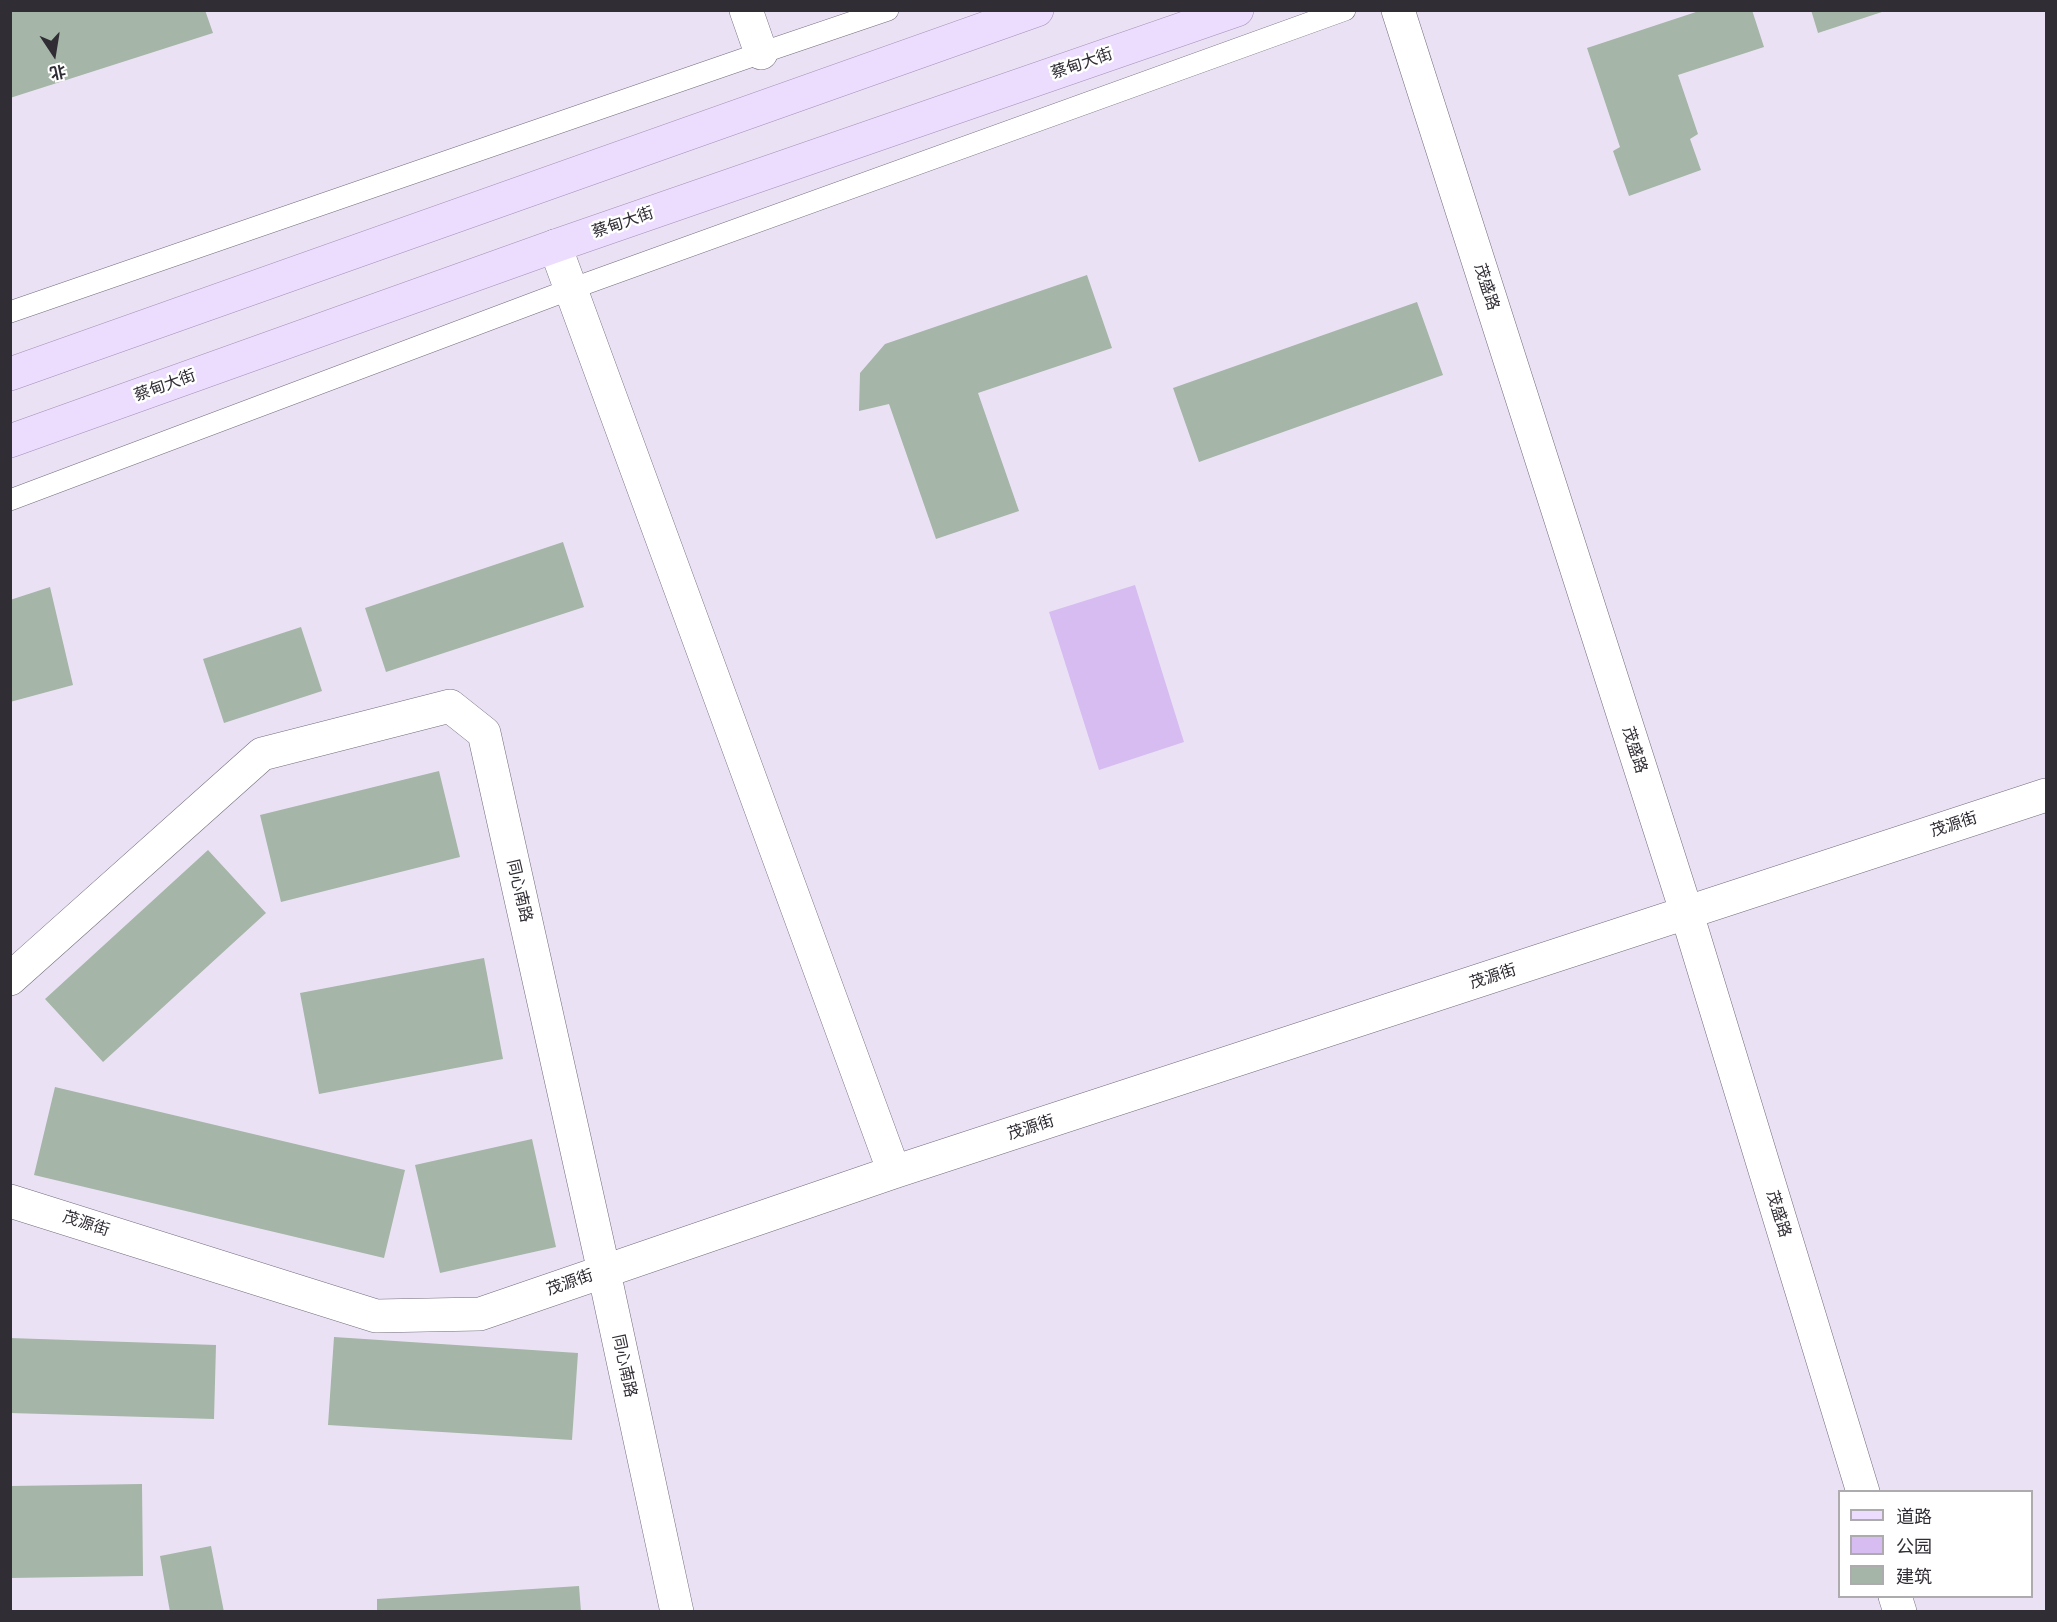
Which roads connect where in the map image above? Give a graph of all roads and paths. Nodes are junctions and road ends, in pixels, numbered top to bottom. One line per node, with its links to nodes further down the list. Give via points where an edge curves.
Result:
1 (746, 10): 7 (street)
2 (888, 10): 7 (lane)
3 (1037, 10): 11 (main road)
4 (1237, 10): 8 (main road, 蔡甸大街)
5 (1345, 10): 9 (lane)
6 (1398, 10): 15 (street, 茂盛路)
7 (760, 53): 10 (lane)
8 (555, 246): 9 (street); 12 (main road, 蔡甸大街)
9 (571, 289): 13 (lane); 17 (street)
10 (10, 312)
11 (10, 374)
12 (10, 441)
13 (10, 500)
14 (2046, 795): 15 (street, 茂源街)
15 (1687, 914): 17 (street, 茂源街); 20 (street, 茂盛路)
16 (10, 979): 19 (street, 同心南路, via 262,754 450,706 484,733)
17 (894, 1172): 19 (street, 茂源街)
18 (10, 1201): 19 (street, 茂源街, via 376,1316 480,1314)
19 (604, 1272): 21 (street, 同心南路)
20 (1863, 1490)
21 (677, 1611)

